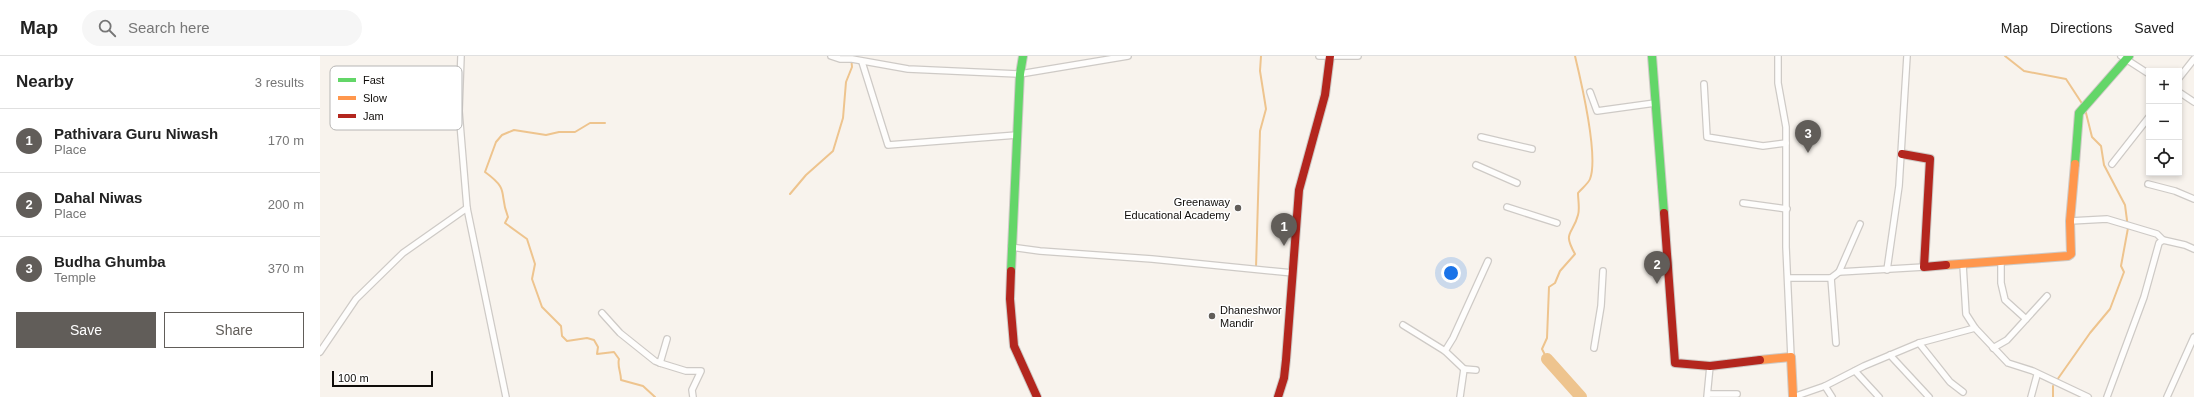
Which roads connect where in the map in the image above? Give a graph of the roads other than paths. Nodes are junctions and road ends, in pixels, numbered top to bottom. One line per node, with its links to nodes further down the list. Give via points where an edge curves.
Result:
1 (461, 56): 14 (street)
2 (831, 56): 13 (street)
3 (1024, 56): 16 (street)
4 (1128, 56): 16 (street)
5 (1319, 56): 6 (street)
6 (1330, 56): 7 (street); 52 (street, via 1325,95 1299,190)
7 (1358, 56)
8 (1652, 56): 22 (street)
9 (1778, 56): 27 (street, via 1778,83 1786,117)
10 (1907, 56): 29 (street)
11 (2125, 57): 15 (street); 39 (street, via 2079,113)
12 (2194, 59): 17 (street)
13 (862, 62): 16 (street, via 908,69); 25 (street, via 888,145)
14 (460, 66)
15 (2146, 72)
16 (1020, 74): 25 (street)
17 (2182, 74)
18 (1704, 84): 27 (street, via 1708,137 1763,146)
19 (1590, 92): 22 (street, via 1597,111)
20 (2182, 94): 21 (street)
21 (2194, 102)
22 (1656, 103): 71 (street, via 1675,363)
23 (2146, 121): 30 (street)
24 (460, 130): 37 (street)
25 (1017, 136): 43 (street)
26 (1481, 137): 28 (street)
27 (1786, 143): 38 (street)
28 (1532, 149)
29 (1902, 154): 48 (street, via 1930,159); 49 (street)
30 (2112, 164)
31 (1476, 165): 32 (street)
32 (1517, 183)
33 (2148, 184): 34 (street)
34 (2194, 199)
35 (1743, 204): 38 (street)
36 (1507, 207): 40 (street)
37 (467, 208): 67 (street, via 403,253 356,298); 81 (street)
38 (1787, 208): 53 (street)
39 (2070, 221): 42 (street, via 2107,219 2157,234); 46 (street, via 2071,254 2068,256)
40 (1557, 223)
41 (1860, 224): 51 (street)
42 (2163, 240): 44 (street, via 2185,244); 91 (street, via 2159,244 2144,297)
43 (1011, 247): 52 (street); 83 (street, via 1010,299 1014,346)
44 (2194, 249)
45 (1488, 261): 66 (street)
46 (2001, 262): 47 (street); 57 (street, via 2001,283 2005,300)
47 (1963, 265): 48 (street); 59 (street, via 1966,314)
48 (1924, 267): 49 (street)
49 (1887, 270): 51 (street)
50 (1603, 271): 64 (street, via 1601,306)
51 (1840, 272): 54 (street)
52 (1293, 273): 84 (street, via 1286,366)
53 (1788, 278): 54 (street); 69 (street)
54 (1831, 278): 62 (street)
55 (2047, 296): 57 (street)
56 (602, 313): 70 (street, via 620,333)
57 (2026, 319): 65 (street, via 2007,340)
58 (1403, 325): 66 (street)
59 (1975, 328): 63 (street); 65 (street)
60 (2194, 337): 92 (street)
61 (667, 339): 70 (street)
62 (1836, 343)
63 (1919, 343): 68 (street); 77 (street, via 1950,382)
64 (1594, 348)
65 (1993, 348): 75 (street, via 2008,363)
66 (1445, 351): 72 (street)
67 (320, 352)
68 (1890, 355): 74 (street); 88 (street)
69 (1791, 357): 71 (street); 80 (street)
70 (660, 363): 82 (street, via 686,371 701,371 692,390)
71 (1710, 366): 79 (street)
72 (1464, 369): 73 (street); 85 (street)
73 (1476, 370)
74 (1855, 371): 76 (street); 87 (street)
75 (2037, 375): 89 (street); 90 (street)
76 (1825, 386): 80 (street); 86 (street)
77 (1963, 392)
78 (1737, 394): 79 (street)
79 (1707, 395)
80 (1793, 396)
81 (506, 397)
82 (693, 397)
83 (1038, 397)
84 (1278, 397)
85 (1460, 397)
86 (1832, 397)
87 (1879, 397)
88 (1929, 397)
89 (2031, 397)
90 (2088, 397)
91 (2107, 397)
92 (2167, 397)

